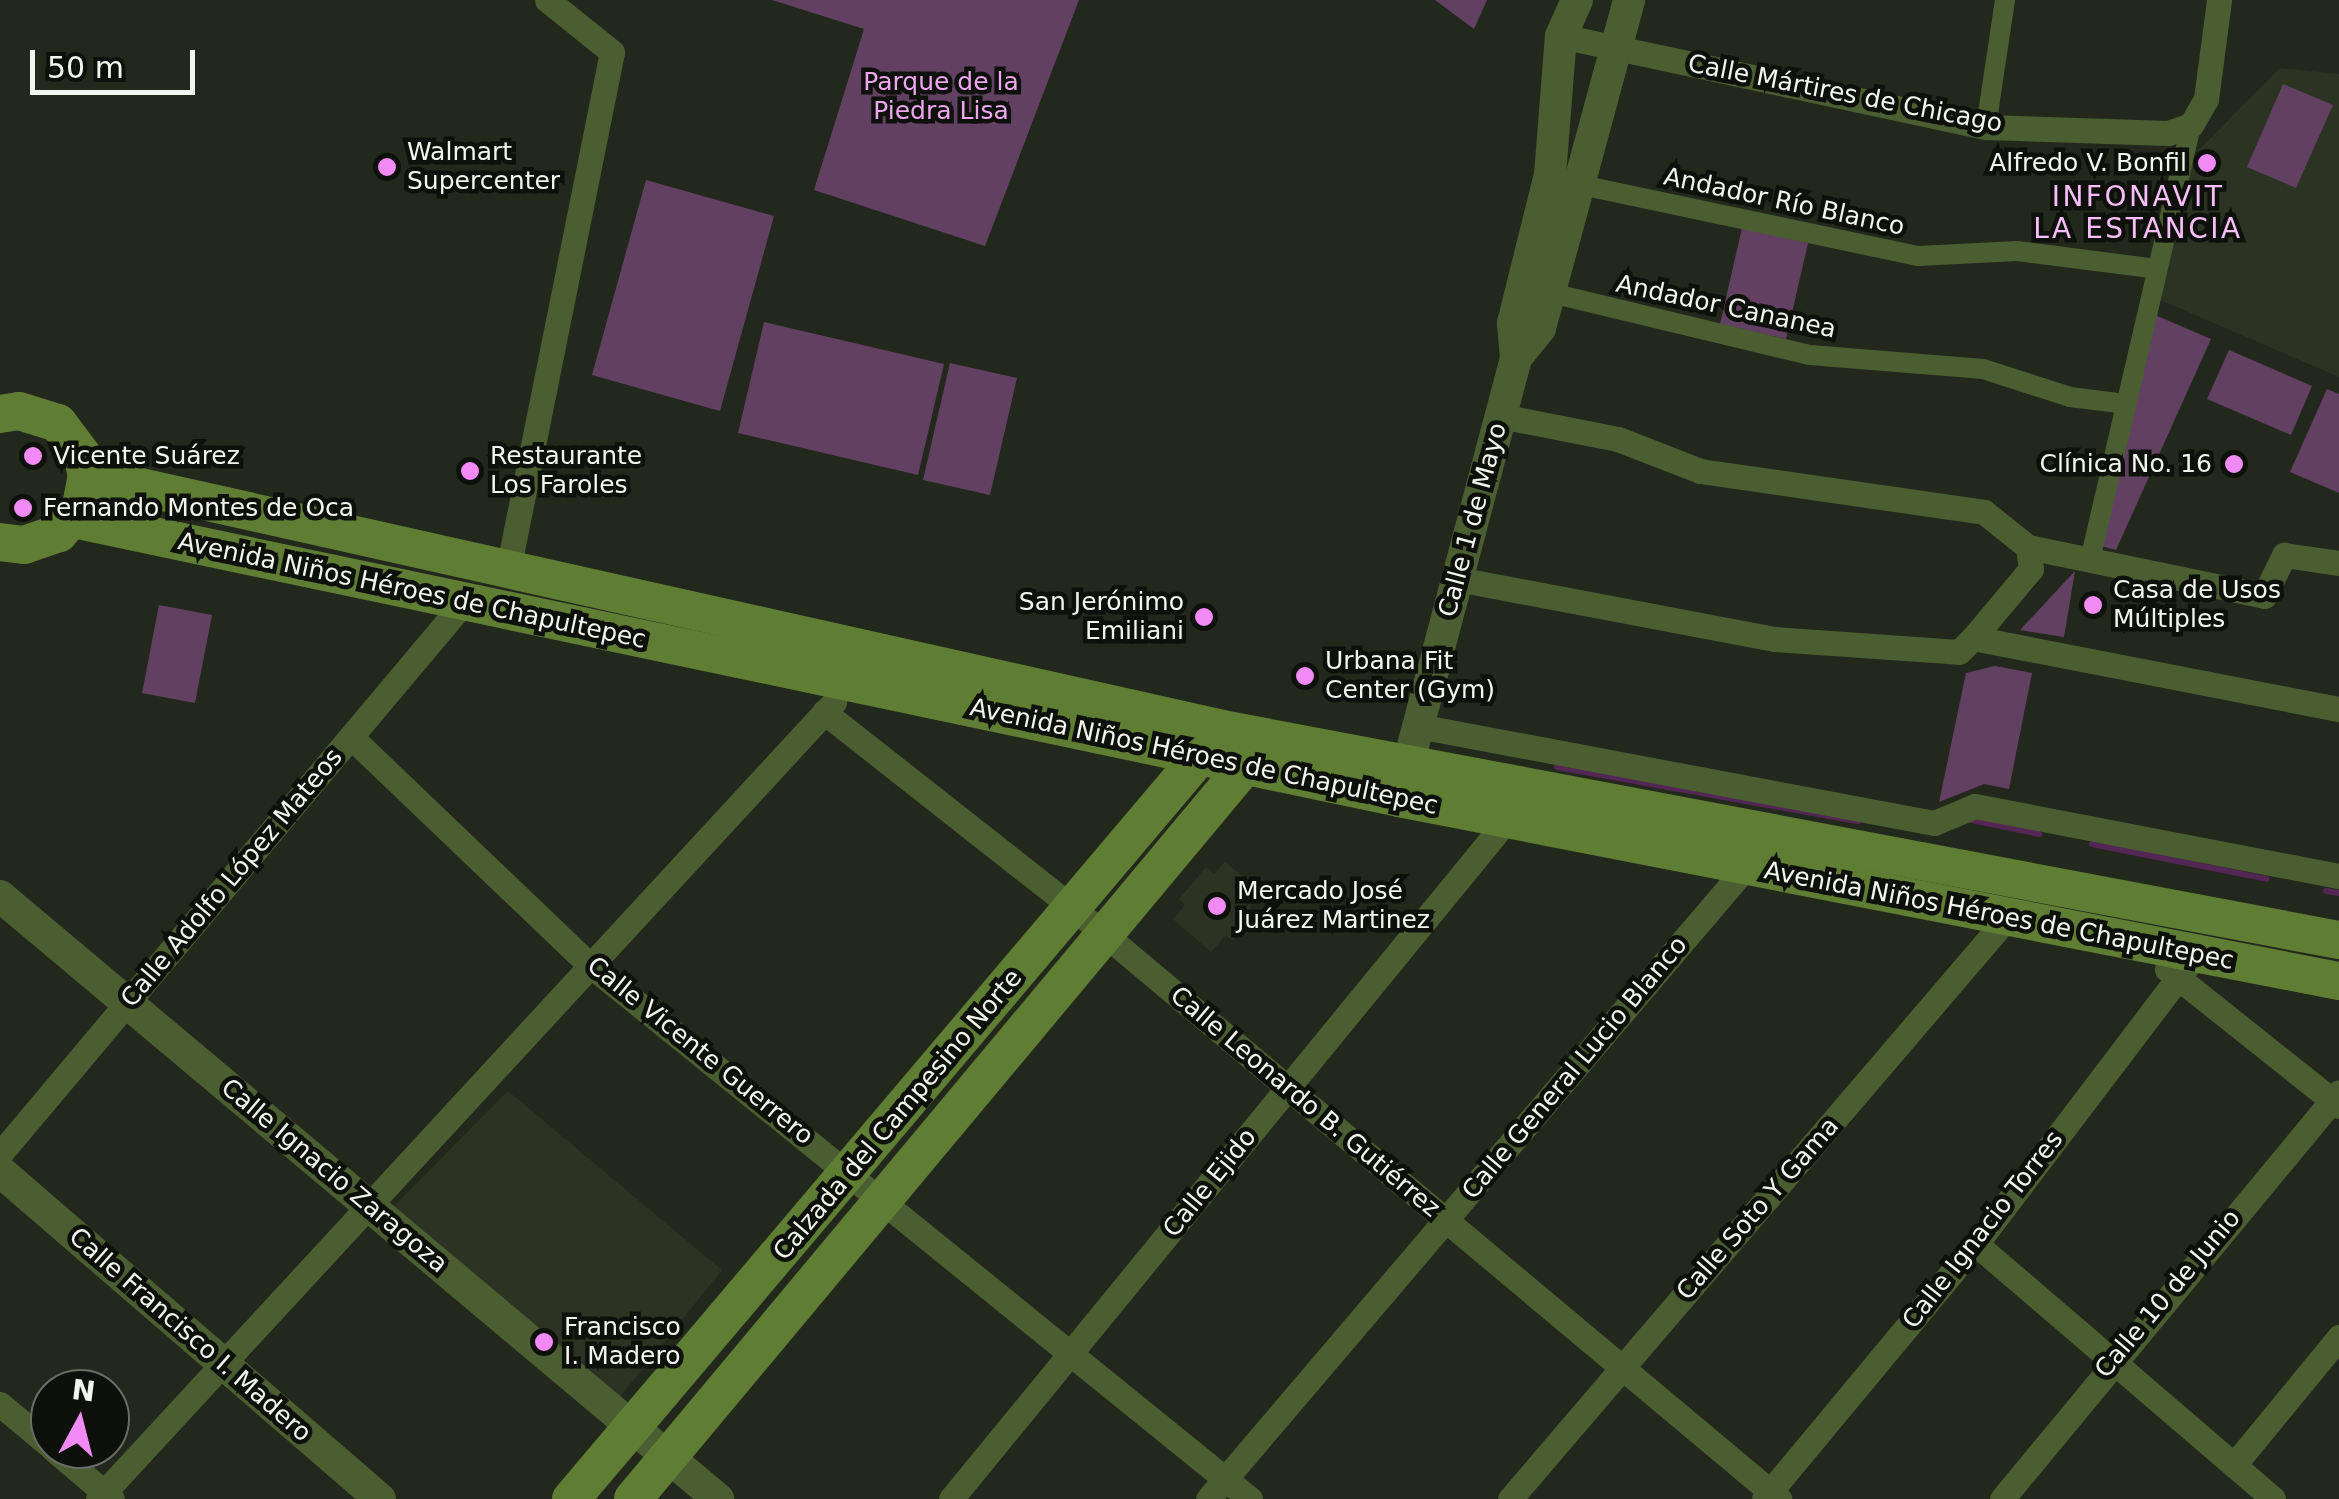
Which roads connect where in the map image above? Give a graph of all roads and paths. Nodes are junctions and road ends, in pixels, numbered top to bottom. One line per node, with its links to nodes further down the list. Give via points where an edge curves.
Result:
1 (546, 0): 23 (street, via 612,52)
2 (1577, 0): 6 (street, Calle 1 de Mayo)
3 (1630, 0): 7 (street, Calle 1 de Mayo)
4 (2005, 0): 9 (street)
5 (2219, 0): 8 (street, via 2206,99)
6 (1561, 36): 7 (street, Calle Mártires de Chicago); 13 (street, Calle 1 de Mayo, via 1550,175 1513,323)
7 (1617, 48): 9 (street, Calle Mártires de Chicago); 10 (street, Calle 1 de Mayo)
8 (2190, 126): 9 (street, Calle Mártires de Chicago, via 2168,133); 11 (street)
9 (1986, 127)
10 (1582, 185): 11 (street, Andador Río Blanco, via 1918,256 2017,252); 12 (street, Calle 1 de Mayo)
11 (2157, 270): 14 (street)
12 (1551, 293): 13 (street, Calle 1 de Mayo, via 1540,328); 14 (street, Andador Cananea, via 1810,355 1983,369 2070,397)
13 (1516, 358): 16 (street, Calle 1 de Mayo)
14 (2126, 404): 21 (street)
15 (0, 414): 17 (main road, via 19,411 58,423 82,455)
16 (1500, 416): 20 (street, via 1618,438 1700,471 1984,512); 24 (street, Calle 1 de Mayo)
17 (86, 475): 18 (main road); 23 (main road, Avenida Niños Héroes de Chapultepec)
18 (73, 519): 19 (main road, via 42,541); 25 (main road, Avenida Niños Héroes de Chapultepec)
19 (0, 542)
20 (2028, 547): 21 (street); 26 (street, via 2031,569)
21 (2090, 560): 22 (street, via 2264,596 2284,554)
22 (2339, 564)
23 (509, 565): 32 (main road, Avenida Niños Héroes de Chapultepec)
24 (1458, 579): 26 (street, via 1774,639 1959,652); 30 (street, Calle 1 de Mayo)
25 (464, 602): 27 (main road, Avenida Niños Héroes de Chapultepec); 31 (street, Calle Adolfo López Mateos)
26 (1973, 638): 28 (street)
27 (851, 683): 29 (street); 32 (main road, Avenida Niños Héroes de Chapultepec)
28 (2339, 709)
29 (824, 712): 39 (street, Calle Leonardo B. Gutiérrez); 43 (street)
30 (1418, 726): 34 (street, Calle 1 de Mayo); 37 (street, via 1934,822 1976,806)
31 (350, 737): 43 (street, Calle Vicente Guerrero); 46 (street, Calle Adolfo López Mateos)
32 (1211, 743): 33 (main road, Avenida Niños Héroes de Chapultepec); 34 (main road, Avenida Niños Héroes de Chapultepec); 39 (main road, Calzada del Campesino Norte)
33 (1245, 766): 34 (main road, Avenida Niños Héroes de Chapultepec); 41 (main road, Calzada del Campesino Norte)
34 (1403, 782): 35 (main road, Avenida Niños Héroes de Chapultepec); 42 (main road, Avenida Niños Héroes de Chapultepec)
35 (1507, 820): 36 (main road, Avenida Niños Héroes de Chapultepec); 49 (street, Calle Ejido)
36 (1747, 866): 40 (main road, Avenida Niños Héroes de Chapultepec); 58 (street, Calle General Lucio Blanco)
37 (2339, 876)
38 (0, 896): 46 (street, Calle Ignacio Zaragoza)
39 (1074, 908): 41 (street, Calle Leonardo B. Gutiérrez); 47 (main road, Calzada del Campesino Norte)
40 (2006, 918): 44 (main road, Avenida Niños Héroes de Chapultepec, via 2142,945); 64 (street, Calle Soto Y Gama)
41 (1106, 935): 48 (main road, Calzada del Campesino Norte); 49 (street, Calle Leonardo B. Gutiérrez)
42 (2339, 940)
43 (590, 965): 55 (street, Calle Vicente Guerrero); 57 (street)
44 (2186, 966): 45 (main road, Avenida Niños Héroes de Chapultepec); 50 (street); 59 (street, Calle Ignacio Torres)
45 (2339, 981)
46 (127, 1002): 53 (street, Calle Adolfo López Mateos); 57 (street, Calle Ignacio Zaragoza)
47 (958, 1044): 48 (main road); 51 (main road, Calzada del Campesino Norte)
48 (991, 1072): 52 (main road, Calzada del Campesino Norte)
49 (1288, 1088): 58 (street, Calle Leonardo B. Gutiérrez); 61 (street, Calle Ejido)
50 (2337, 1099): 62 (street, Calle 10 de Junio)
51 (907, 1106): 52 (main road); 55 (main road, Calzada del Campesino Norte)
52 (939, 1134): 56 (main road, Calzada del Campesino Norte)
53 (0, 1154)
54 (0, 1172): 63 (street, Calle Francisco I. Madero)
55 (851, 1172): 56 (street, Calle Vicente Guerrero); 66 (main road, Calzada del Campesino Norte)
56 (884, 1200): 61 (street, Calle Vicente Guerrero); 68 (main road, Calzada del Campesino Norte)
57 (369, 1206): 63 (street); 66 (street, Calle Ignacio Zaragoza)
58 (1446, 1220): 64 (street, Calle Leonardo B. Gutiérrez); 71 (street, Calle General Lucio Blanco)
59 (1976, 1244): 62 (street); 73 (street, Calle Ignacio Torres)
60 (2339, 1336): 69 (street)
61 (1072, 1351): 71 (street, Calle Vicente Guerrero); 78 (street, Calle Ejido)
62 (2112, 1360): 69 (street); 82 (street, Calle 10 de Junio)
63 (222, 1364): 72 (street); 74 (street, Calle Francisco I. Madero)
64 (1622, 1367): 73 (street, Calle Leonardo B. Gutiérrez); 81 (street, Calle Soto Y Gama)
65 (0, 1404): 67 (street)
66 (632, 1427): 68 (street, Calle Ignacio Zaragoza); 75 (main road, Calzada del Campesino Norte)
67 (30, 1429)
68 (668, 1457): 76 (main road, Calzada del Campesino Norte); 77 (street, Calle Ignacio Zaragoza)
69 (2234, 1465): 83 (street)
70 (75, 1469): 72 (street)
71 (1226, 1478): 79 (street, Calle General Lucio Blanco); 80 (street, Calle Vicente Guerrero)
72 (105, 1497)
73 (1771, 1497)
74 (380, 1499)
75 (571, 1499)
76 (633, 1499)
77 (718, 1499)
78 (950, 1499)
79 (1208, 1499)
80 (1250, 1499)
81 (1510, 1499)
82 (2002, 1499)
83 (2273, 1499)

